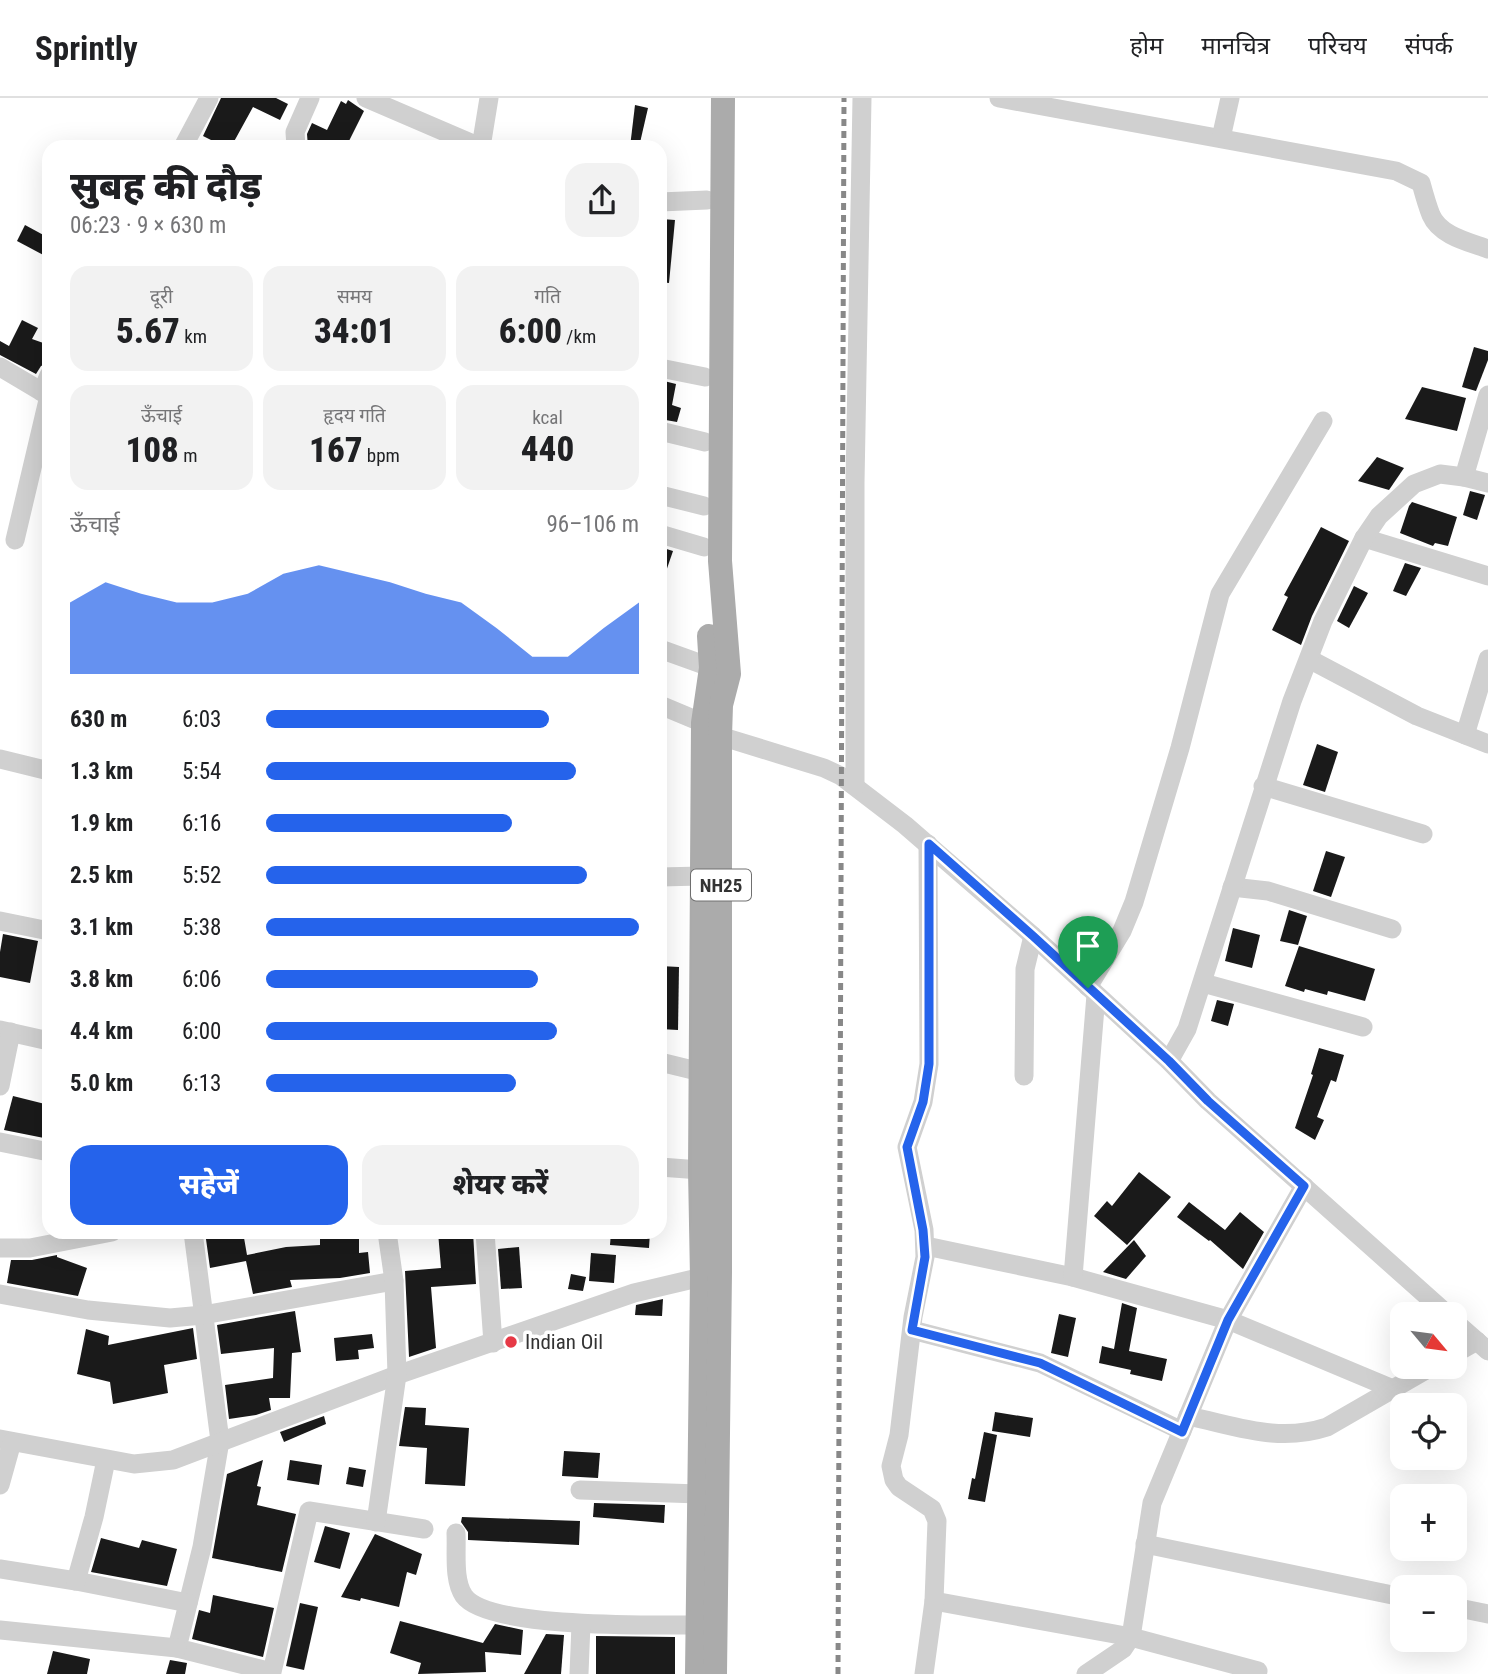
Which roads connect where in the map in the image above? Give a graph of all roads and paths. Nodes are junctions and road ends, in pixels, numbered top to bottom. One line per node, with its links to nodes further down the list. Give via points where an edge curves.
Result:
1 (209, 98): 11 (street)
2 (310, 98): 12 (street)
3 (366, 98): 13 (street)
4 (489, 98): 14 (street)
5 (706, 98): 15 (main road, NH25)
6 (723, 98): 39 (main road, NH25)
7 (862, 98): 46 (street)
8 (1230, 98): 10 (street)
9 (1009, 99): 10 (street)
10 (1222, 138): 17 (street, via 1410,176 1420,183 1439,227)
11 (187, 140)
12 (296, 140)
13 (464, 140)
14 (481, 140)
15 (707, 201): 16 (street); 20 (main road, NH25)
16 (667, 202)
17 (1488, 249)
18 (0, 368): 21 (street)
19 (667, 369): 20 (street)
20 (705, 377): 26 (main road, NH25)
21 (42, 388)
22 (1488, 396): 27 (street)
23 (42, 413): 33 (street)
24 (1323, 421): 58 (street, via 1220,594 1135,902)
25 (667, 433): 26 (street)
26 (705, 442): 30 (main road, NH25)
27 (1464, 477): 28 (street); 32 (street, via 1440,474 1415,484 1379,516)
28 (1488, 483)
29 (667, 497): 30 (street)
30 (704, 506): 34 (main road, NH25)
31 (667, 536): 34 (street)
32 (1364, 538): 35 (street); 37 (street)
33 (15, 540)
34 (704, 547): 39 (main road, NH25)
35 (1488, 576)
36 (667, 652): 39 (street)
37 (1308, 659): 42 (street, via 1417,716); 47 (street)
38 (1488, 659): 42 (street)
39 (720, 671): 41 (main road, NH25, via 721,705)
40 (667, 708): 41 (street)
41 (711, 729): 46 (street, via 824,768); 50 (main road, NH25); 119 (main road, NH25, via 720,1272)
42 (1465, 735): 43 (street)
43 (1488, 744)
44 (0, 759): 45 (street)
45 (42, 769)
46 (855, 786): 49 (street)
47 (1263, 786): 48 (street); 52 (street)
48 (1423, 834)
49 (929, 844): 56 (street); 76 (street, via 929,1064 923,1102 907,1147)
50 (701, 876): 51 (street); 64 (main road, NH25)
51 (667, 877)
52 (1232, 887): 54 (street, via 1268,891); 57 (street)
53 (0, 921): 55 (street)
54 (1392, 929)
55 (42, 930)
56 (1033, 936): 58 (street); 65 (street, via 1025,969)
57 (1203, 983): 59 (street); 62 (street, via 1187,1029)
58 (1092, 991): 62 (street); 79 (street)
59 (1363, 1027)
60 (5, 1031): 61 (street); 66 (street)
61 (42, 1039)
62 (1169, 1061): 71 (street)
63 (667, 1064): 64 (street)
64 (701, 1072): 70 (main road, NH25)
65 (1024, 1076)
66 (0, 1086)
67 (0, 1142): 68 (street)
68 (42, 1151)
69 (667, 1168): 70 (street)
70 (700, 1170): 78 (main road, NH25)
71 (1304, 1186): 82 (street); 84 (street)
72 (76, 1239): 77 (street, via 30,1248)
73 (194, 1239): 83 (street)
74 (388, 1239): 80 (street)
75 (486, 1239): 87 (street)
76 (926, 1246): 79 (street); 85 (street)
77 (0, 1248)
78 (702, 1277): 87 (street, via 634,1293); 98 (main road, NH25)
79 (1073, 1278): 84 (street)
80 (394, 1281): 83 (street); 89 (street)
81 (0, 1294): 83 (street, via 155,1318)
82 (1434, 1302)
83 (203, 1315): 94 (street)
84 (1228, 1320): 91 (street); 92 (street)
85 (912, 1330): 92 (street, via 1040,1363); 106 (street, via 892,1472 899,1488 935,1513)
86 (1467, 1333): 88 (street)
87 (493, 1343): 89 (street)
88 (1482, 1346)
89 (397, 1375): 94 (street); 99 (street)
90 (1411, 1379): 91 (street)
91 (1393, 1389): 92 (street, via 1327,1427 1296,1435)
92 (1185, 1424): 102 (street, via 1152,1503)
93 (6, 1440): 95 (street); 96 (street)
94 (220, 1441): 95 (street, via 173,1460 134,1464); 107 (street)
95 (106, 1460): 104 (street)
96 (0, 1485)
97 (580, 1490): 98 (street)
98 (699, 1494): 111 (main road, NH25)
99 (376, 1522): 100 (street); 115 (street, via 309,1511)
100 (424, 1529)
101 (456, 1533): 110 (street, via 459,1586 471,1603 487,1611)
102 (1145, 1544): 105 (street); 113 (street)
103 (0, 1569): 104 (street)
104 (76, 1581): 107 (street)
105 (1390, 1595)
106 (934, 1601): 113 (street); 120 (street)
107 (188, 1603): 114 (street)
108 (1467, 1610): 109 (street)
109 (1488, 1614)
110 (581, 1625): 111 (street); 117 (street)
111 (697, 1625): 118 (main road, NH25)
112 (0, 1630): 114 (street)
113 (1131, 1637): 116 (street); 121 (street, via 1123,1649)
114 (177, 1648): 115 (street)
115 (276, 1673)
116 (1263, 1673)
117 (579, 1674)
118 (697, 1674)
119 (715, 1674)
120 (925, 1674)
121 (1086, 1674)

